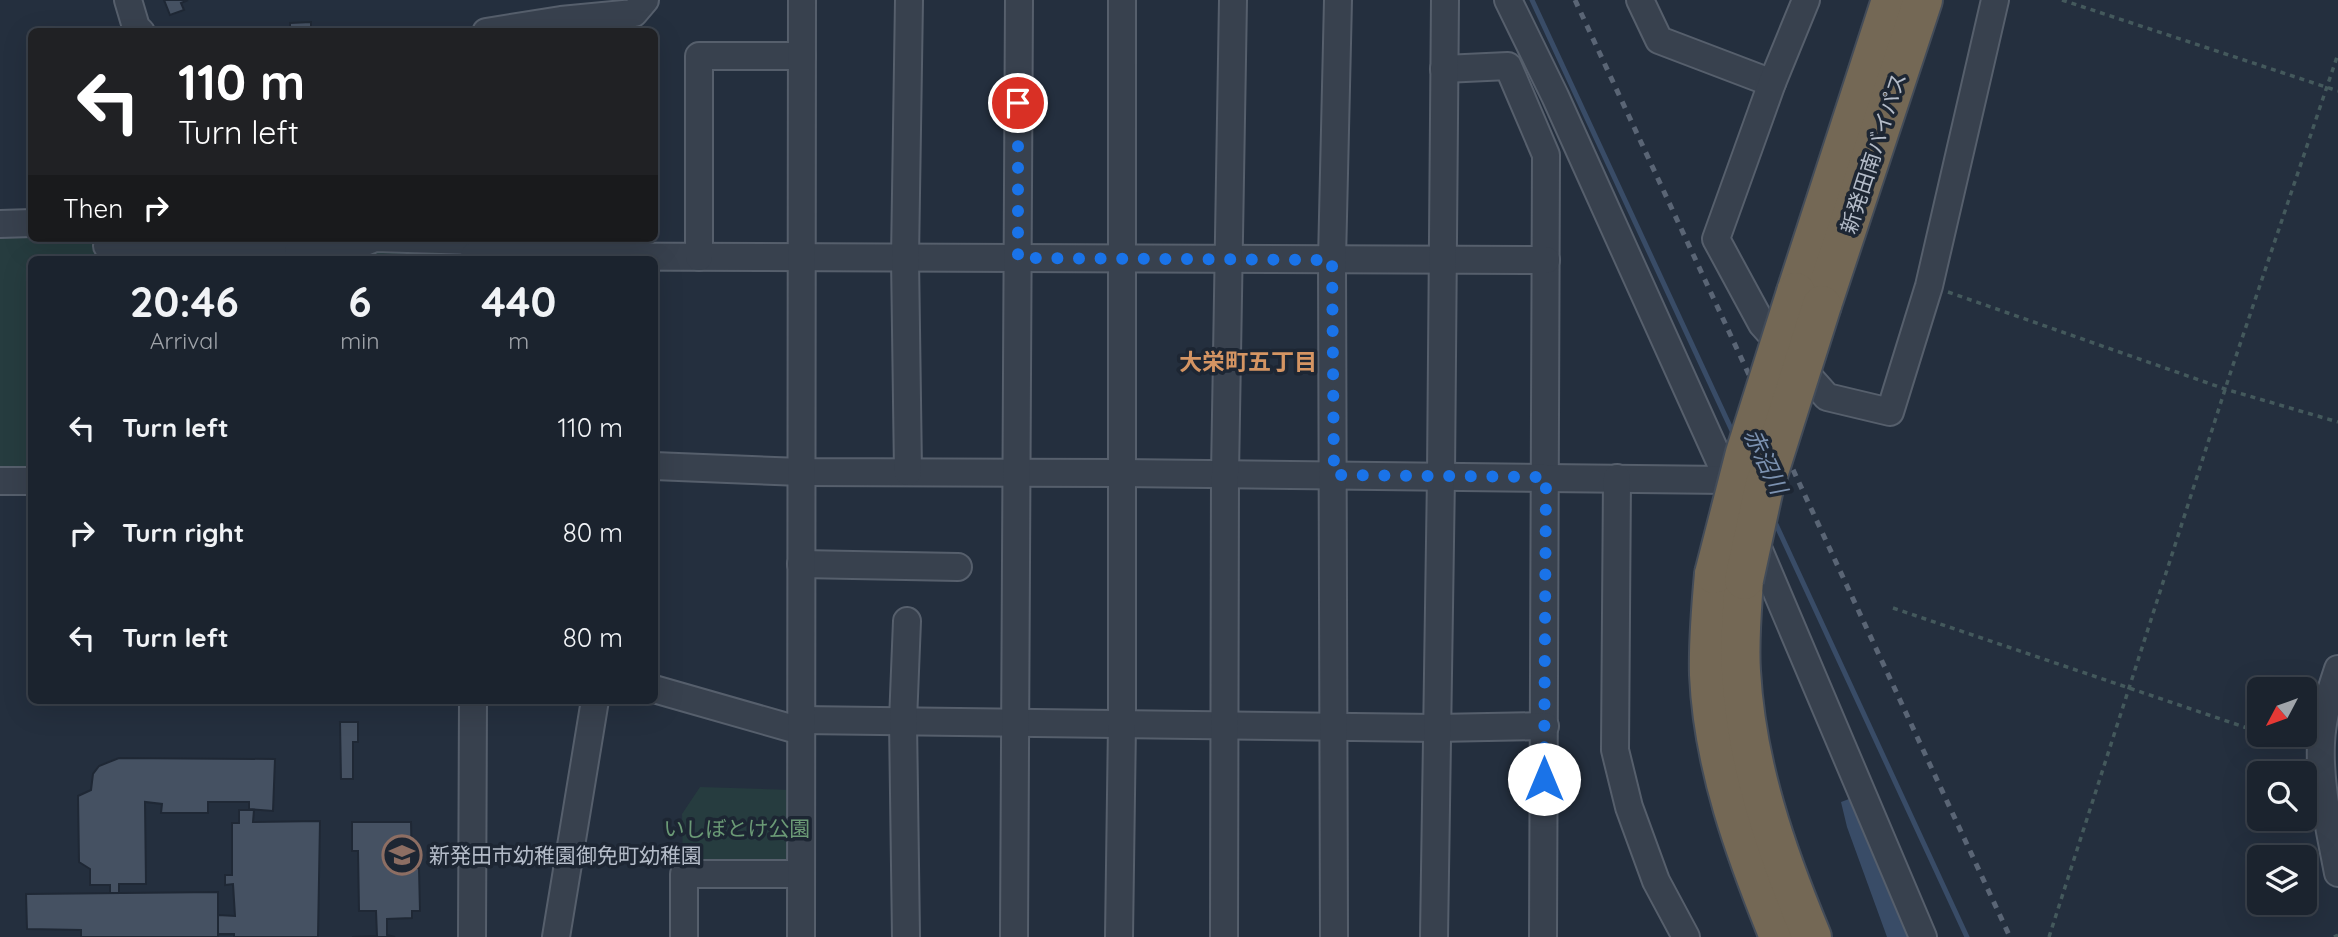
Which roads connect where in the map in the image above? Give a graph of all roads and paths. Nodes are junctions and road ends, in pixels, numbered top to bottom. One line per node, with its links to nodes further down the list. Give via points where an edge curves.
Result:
1 (128, 0): 17 (street)
2 (645, 0): 18 (street, via 634,13)
3 (802, 0): 20 (street)
4 (909, 0): 37 (street)
5 (1019, 0): 38 (street)
6 (1122, 0): 39 (street)
7 (1233, 0): 40 (street)
8 (1338, 0): 41 (street)
9 (1444, 0): 21 (street)
10 (1508, 0): 58 (street)
11 (1640, 0): 22 (street, via 1659,40)
12 (1806, 0): 22 (street)
13 (1891, 0): 45 (highway, 新発田南バイパス)
14 (1923, 0): 45 (highway, 新発田南バイパス)
15 (1995, 0): 44 (street)
16 (2062, 0): 23 (path)
17 (137, 28)
18 (511, 28)
19 (2338, 54): 23 (path)
20 (802, 57): 35 (street, via 699,56); 36 (street)
21 (1444, 69): 42 (street, via 1508,66 1546,155); 43 (street)
22 (1772, 83): 44 (street, via 1716,239 1762,324 1827,397 1890,412)
23 (2327, 87): 24 (path); 46 (path)
24 (2338, 91)
25 (28, 223): 26 (street)
26 (0, 224)
27 (108, 242): 28 (street, via 107,246)
28 (164, 242): 34 (street)
29 (367, 242): 31 (street, via 348,249)
30 (390, 242): 33 (street)
31 (291, 248): 34 (street)
32 (474, 249): 33 (street); 35 (street)
33 (431, 250)
34 (225, 252)
35 (699, 257): 36 (street)
36 (802, 257): 37 (street); 49 (street)
37 (905, 258): 38 (street); 50 (street)
38 (1018, 258): 39 (street); 51 (street)
39 (1122, 259): 40 (street); 52 (street)
40 (1228, 260): 41 (street); 53 (street)
41 (1332, 260): 43 (street); 54 (street)
42 (1546, 260): 43 (street); 56 (street)
43 (1443, 261): 55 (street)
44 (1929, 286): 46 (path)
45 (1809, 299): 63 (highway, bridge, via 1745,453)
46 (2225, 389): 47 (path); 67 (path)
47 (2338, 422)
48 (658, 466): 49 (street)
49 (802, 472): 50 (street); 61 (street)
50 (908, 472): 51 (street)
51 (1017, 472): 52 (street); 72 (street)
52 (1122, 473): 53 (street); 73 (street)
53 (1225, 474): 54 (street); 75 (street)
54 (1334, 475): 55 (street); 77 (street)
55 (1441, 476): 56 (street); 78 (street)
56 (1546, 477): 57 (street); 76 (street)
57 (1617, 478): 58 (street); 95 (street, via 1615,750 1629,807 1657,881)
58 (1728, 480): 98 (street)
59 (0, 481): 60 (street)
60 (28, 481)
61 (801, 564): 62 (street); 74 (street)
62 (958, 567)
63 (1729, 577): 96 (highway, via 1709,644 1716,732 1748,860); 97 (highway, via 1746,727 1759,787 1777,849)
64 (1893, 608): 67 (path)
65 (907, 621): 71 (street)
66 (2338, 669): 81 (street, via 2326,704)
67 (2129, 688): 79 (path); 99 (path)
68 (658, 690): 74 (street)
69 (473, 704): 84 (street)
70 (593, 704): 85 (street)
71 (903, 722): 72 (street); 74 (street); 88 (street)
72 (1015, 723): 73 (street); 89 (street)
73 (1122, 724): 75 (street); 90 (street)
74 (801, 725): 83 (street)
75 (1225, 725): 77 (street); 91 (street)
76 (1545, 726): 78 (street); 94 (street)
77 (1333, 727): 78 (street); 92 (street)
78 (1437, 728): 93 (street)
79 (2247, 728)
80 (2317, 743): 81 (path)
81 (2321, 743): 82 (street, via 2323,788)
82 (2338, 873)
83 (801, 874): 86 (street, via 684,874); 87 (street)
84 (472, 937)
85 (556, 937)
86 (684, 937)
87 (801, 937)
88 (906, 937)
89 (1014, 937)
90 (1119, 937)
91 (1224, 937)
92 (1334, 937)
93 (1434, 937)
94 (1543, 937)
95 (1686, 937)
96 (1779, 937)
97 (1812, 937)
98 (1923, 937)
99 (2049, 937)

